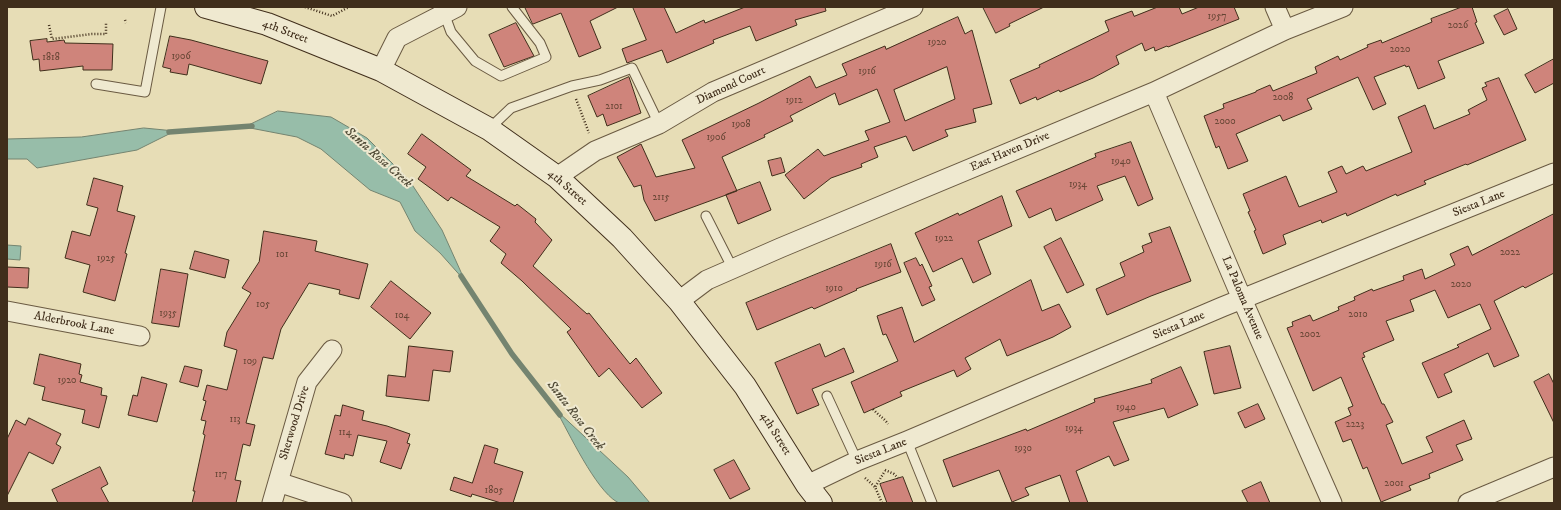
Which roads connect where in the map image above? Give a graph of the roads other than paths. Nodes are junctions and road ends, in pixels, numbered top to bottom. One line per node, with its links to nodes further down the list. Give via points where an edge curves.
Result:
1 (161, 7): 10 (lane, via 145,92)
2 (206, 7): 9 (main road, 4th Street, via 267,24)
3 (512, 7): 7 (lane, via 540,43 546,57 501,76 475,61 451,32)
4 (913, 7): 12 (street, Diamond Court, via 713,92)
5 (1275, 7): 8 (street)
6 (1343, 7): 8 (street, East Haven Drive)
7 (451, 10): 9 (street, via 397,38)
8 (1285, 30): 11 (street, East Haven Drive)
9 (381, 70): 13 (main road, 4th Street)
10 (96, 84)
11 (1154, 92): 17 (street, East Haven Drive); 18 (street, La Paloma Avenue)
12 (659, 124): 13 (lane, via 632,68 511,108); 15 (street, Diamond Court, via 595,151)
13 (489, 129): 15 (main road, 4th Street)
14 (1554, 173): 18 (street, Siesta Lane)
15 (557, 177): 19 (main road, 4th Street, via 622,238)
16 (706, 216): 17 (lane)
17 (733, 269): 19 (street, East Haven Drive, via 707,280)
18 (1242, 299): 24 (street, Siesta Lane); 33 (street, La Paloma Avenue)
19 (679, 301): 28 (main road, 4th Street, via 745,386)
20 (7, 311): 21 (street, Alderbrook Lane)
21 (140, 336)
22 (332, 350): 27 (street, Sherwood Drive, via 307,382)
23 (827, 396): 26 (lane)
24 (907, 441): 26 (street, Siesta Lane); 32 (lane)
25 (1554, 467): 34 (street)
26 (860, 469): 28 (street, Siesta Lane)
27 (278, 482): 29 (street, Sherwood Drive); 30 (street)
28 (807, 485): 31 (main road, 4th Street)
29 (272, 503)
30 (342, 503)
31 (821, 503)
32 (932, 503)
33 (1332, 503)
34 (1468, 503)

